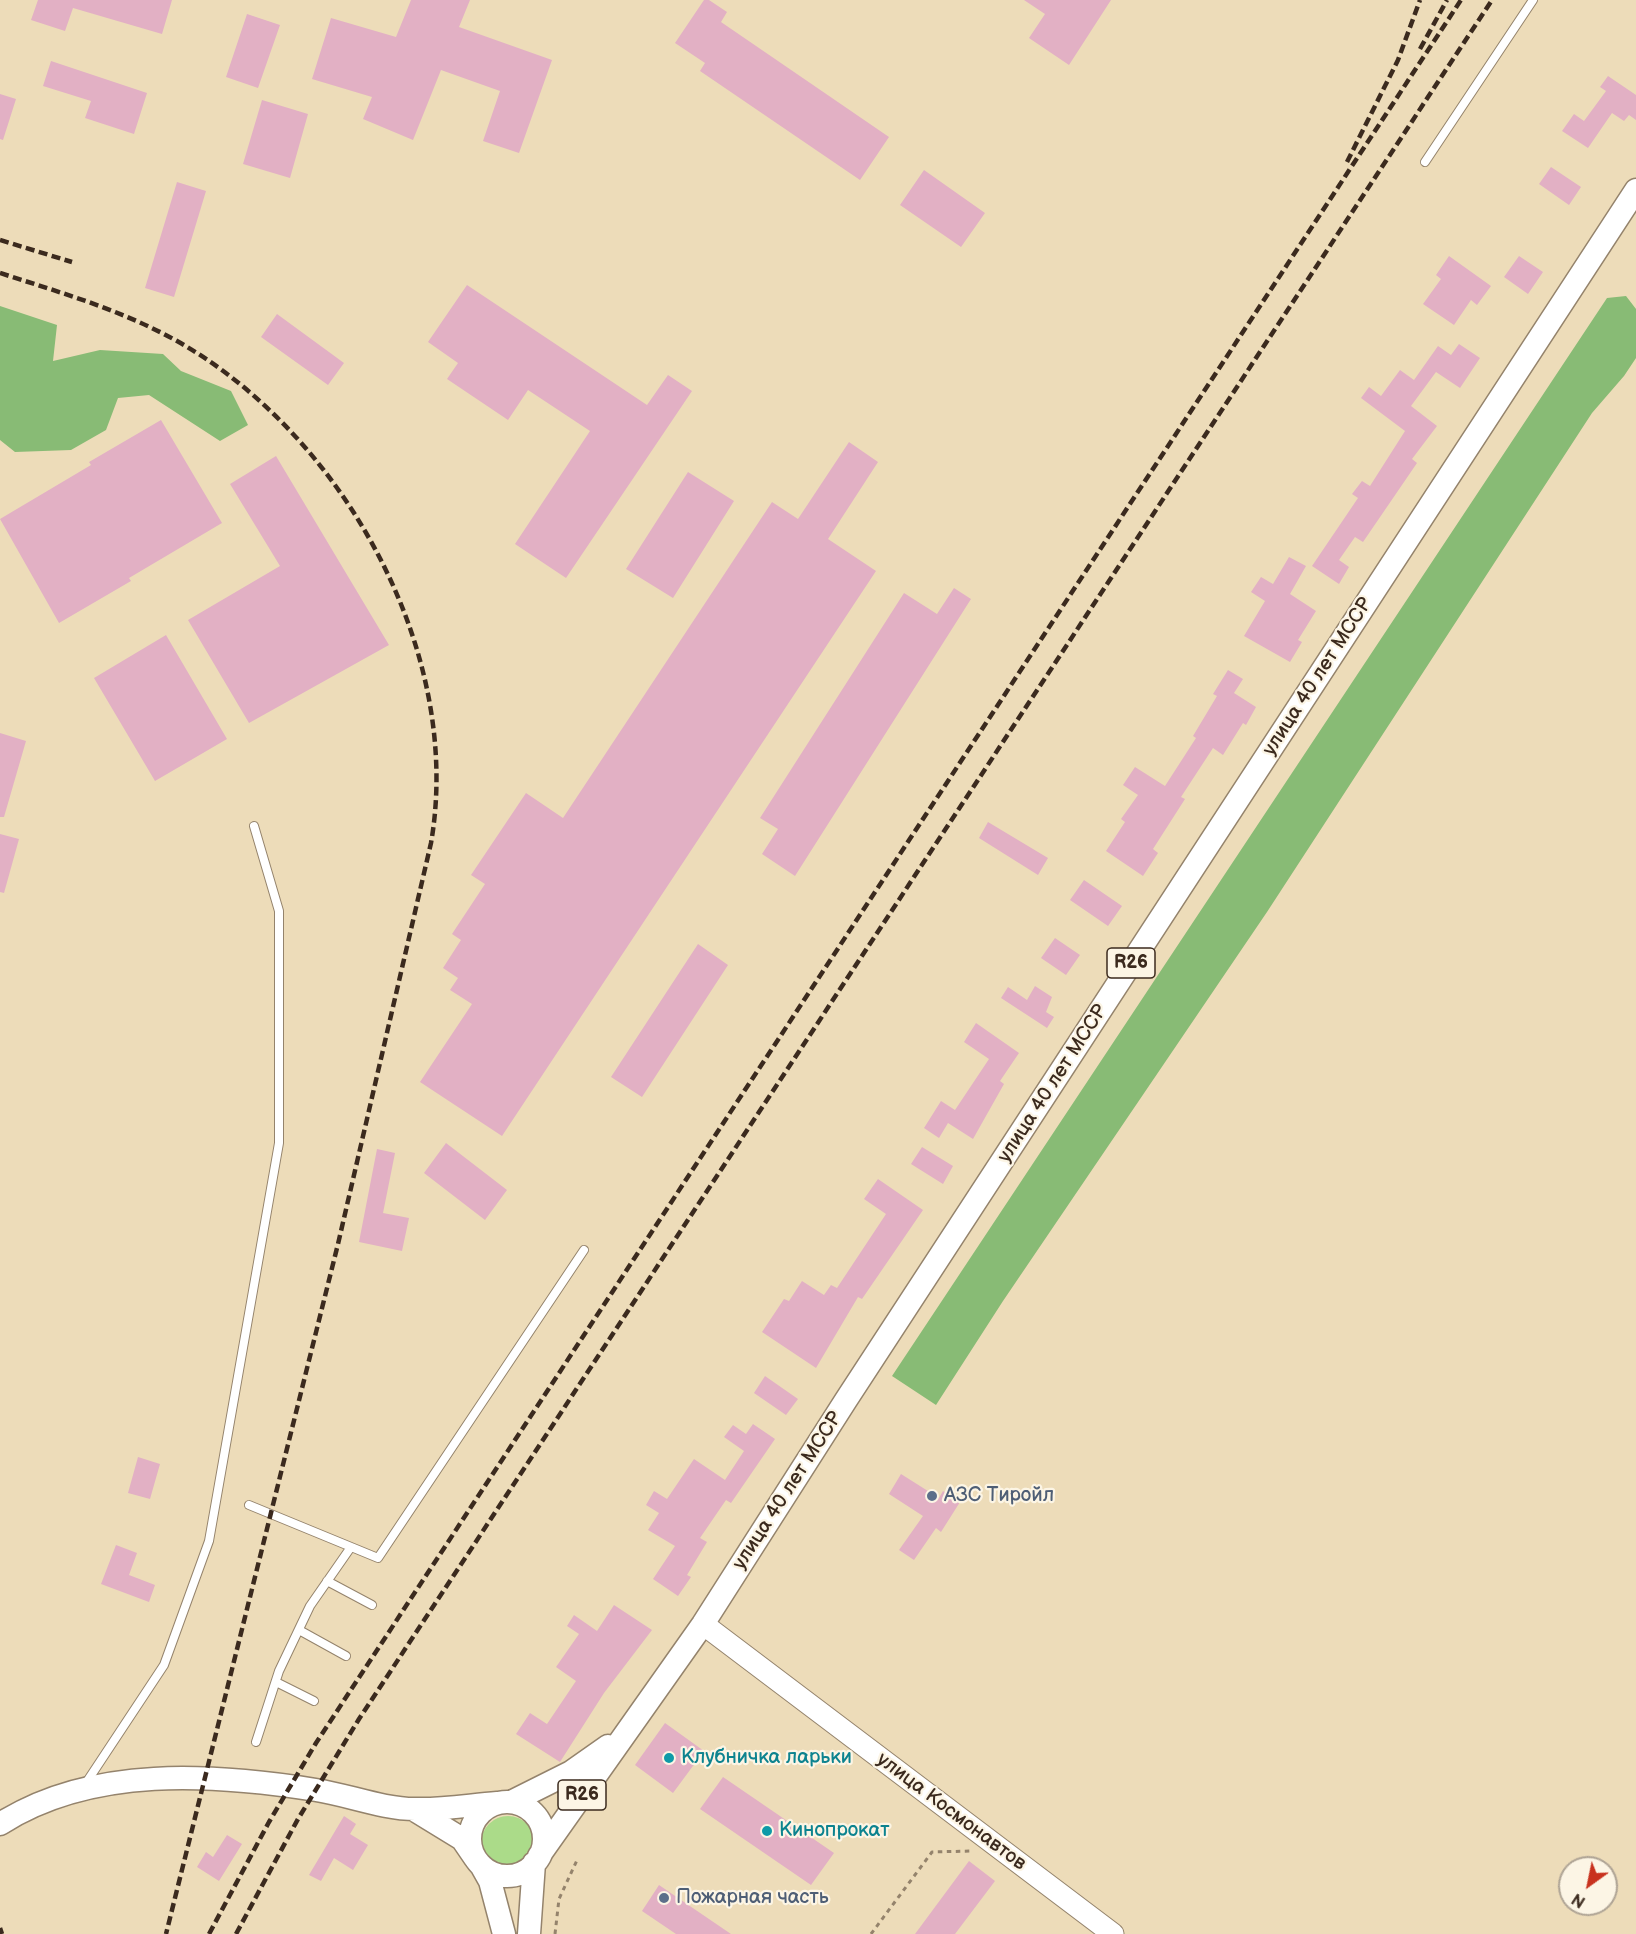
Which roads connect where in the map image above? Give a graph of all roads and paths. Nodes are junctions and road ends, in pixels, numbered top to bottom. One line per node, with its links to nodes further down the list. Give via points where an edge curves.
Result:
1 (1533, 0): 2 (lane)
2 (1425, 162)
3 (1636, 190): 10 (main road, улица 40 лет МССР / R26)
4 (254, 826): 17 (lane, via 279,911 279,1143 209,1541 164,1665)
5 (584, 1250): 7 (lane, via 378,1558)
6 (249, 1505): 7 (lane)
7 (351, 1547): 8 (lane)
8 (327, 1581): 9 (lane); 11 (lane)
9 (372, 1605)
10 (703, 1624): 15 (main road, улица 40 лет МССР / R26); 21 (street, улица Космонавтов)
11 (299, 1630): 12 (lane); 13 (lane)
12 (346, 1656)
13 (276, 1682): 14 (lane); 16 (lane)
14 (314, 1701)
15 (624, 1734): 18 (main road, улица 40 лет МССР / R26, via 571,1773); 23 (main road, улица 40 лет МССР / R26)
16 (256, 1742)
17 (81, 1791): 19 (main road, via 155,1778 205,1778 315,1790); 20 (main road, via 42,1803)
18 (504, 1803): 19 (main road); 23 (main road, via 530,1810 541,1826 543,1836); 24 (main road, via 485,1809 470,1832 470,1845)
19 (413, 1809): 24 (main road, via 462,1839)
20 (0, 1824)
21 (990, 1841): 28 (path, via 977,1852 932,1852); 29 (street, улица Космонавтов)
22 (579, 1858): 27 (path, via 559,1899)
23 (537, 1859): 24 (main road, via 527,1869 508,1875 498,1875); 26 (main road)
24 (478, 1862): 25 (main road, via 490,1881)
25 (504, 1934)
26 (529, 1934)
27 (555, 1934)
28 (871, 1934)
29 (1113, 1934)

